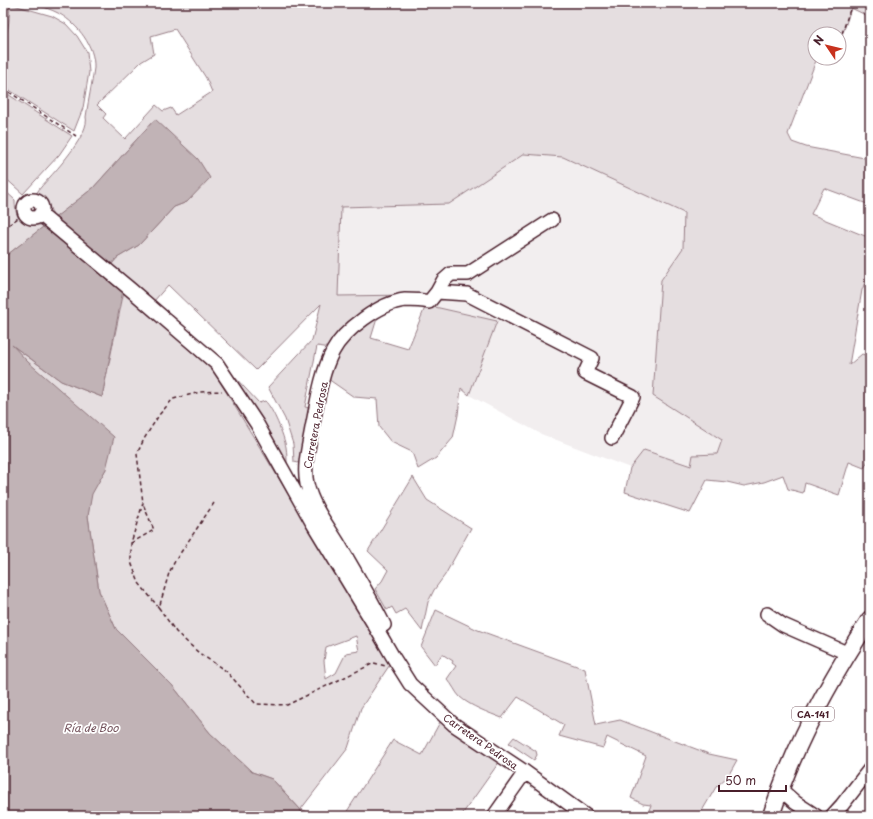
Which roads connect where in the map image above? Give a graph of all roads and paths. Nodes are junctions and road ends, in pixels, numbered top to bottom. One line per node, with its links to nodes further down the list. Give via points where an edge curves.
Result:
1 (7, 3): 4 (path)
2 (853, 3): 3 (path)
3 (845, 26)
4 (3, 33)
5 (3, 88): 6 (path)
6 (76, 136)
7 (26, 215): 9 (path); 11 (street, Carretera Pedrosa, via 26,202 35,200 40,203 40,214 217,364)
8 (552, 220): 10 (street, via 468,274 451,274 443,281)
9 (3, 229)
10 (437, 292): 12 (street, via 467,294 592,358 585,373 633,397); 20 (street, Carretera Pedrosa, via 429,302 404,300 384,306 341,339 326,369 305,467 312,500 366,590 397,650)
11 (234, 390): 13 (path, via 200,392 173,399 159,414 137,454); 20 (street, Carretera Pedrosa, via 257,424 312,522)
12 (612, 438)
13 (143, 503): 15 (path); 15 (path, via 154,530)
14 (214, 504): 16 (path, via 174,561)
15 (131, 542): 16 (path, via 131,562 139,583)
16 (159, 608): 20 (path, via 176,632 199,653 226,671 256,704 287,705 374,663)
17 (767, 614): 19 (street, via 783,625)
18 (870, 619): 19 (main road, CA-141)
19 (849, 654): 23 (main road, CA-141, via 818,703)
20 (403, 672): 22 (street, Carretera Pedrosa, via 410,684 453,724)
21 (870, 769): 28 (street)
22 (525, 772): 24 (street, Carretera Pedrosa); 25 (street, Carretera Pedrosa)
23 (780, 789): 26 (main road, CA-141); 27 (street)
24 (494, 816)
25 (586, 816)
26 (771, 816)
27 (816, 816)
28 (832, 816)

